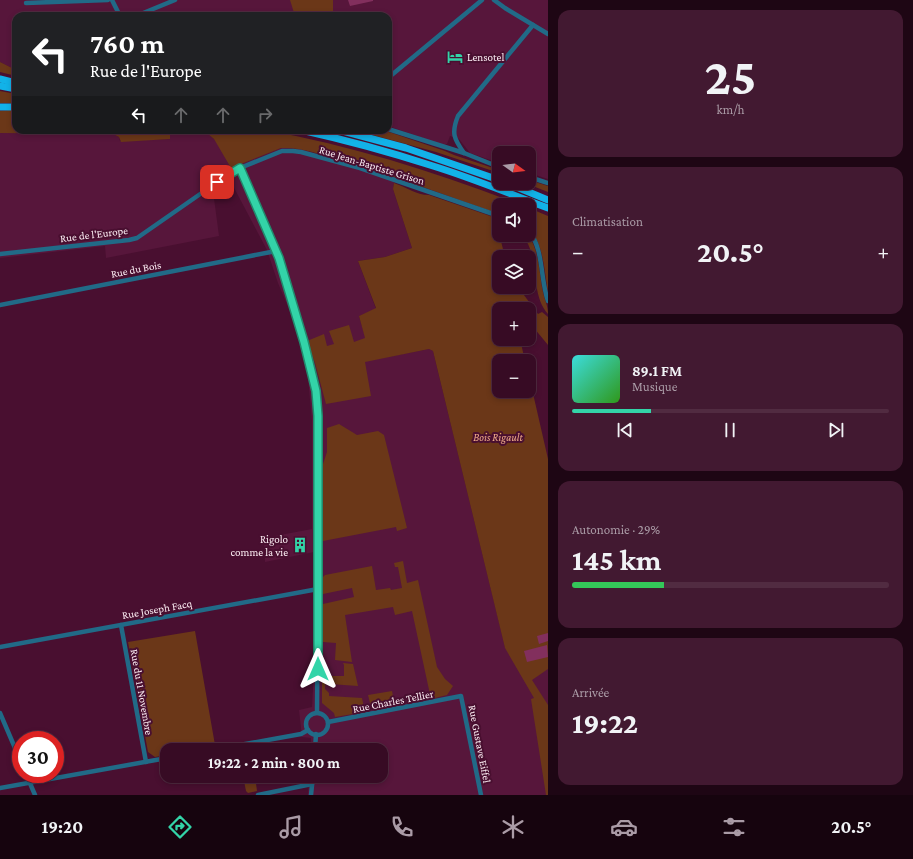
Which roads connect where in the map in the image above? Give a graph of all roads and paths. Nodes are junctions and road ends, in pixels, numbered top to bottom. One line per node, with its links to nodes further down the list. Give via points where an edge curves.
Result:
1 (108, 0): 6 (street)
2 (112, 0): 7 (street)
3 (175, 0): 8 (street)
4 (482, 0): 11 (street)
5 (494, 0): 9 (street)
6 (26, 3)
7 (118, 12)
8 (146, 12)
9 (533, 25): 10 (street); 21 (street, via 458,116 454,132)
10 (548, 34)
11 (392, 75)
12 (0, 79): 13 (highway)
13 (12, 82)
14 (0, 86): 15 (highway)
15 (12, 88)
16 (12, 106): 17 (highway)
17 (0, 107)
18 (392, 130): 22 (street)
19 (317, 134): 31 (highway, via 410,158)
20 (354, 134): 26 (highway, via 406,148)
21 (455, 141): 22 (street); 23 (street)
22 (445, 147): 23 (street)
23 (464, 153): 24 (street)
24 (492, 164)
25 (240, 168): 34 (street, Rue Jean-Baptiste Grison, via 282,151 293,151 360,168); 36 (street); 37 (street, Rue de l'Europe, via 137,238)
26 (492, 178)
27 (536, 179): 28 (street)
28 (548, 183)
29 (524, 190): 30 (highway)
30 (547, 199)
31 (538, 204): 32 (highway); 33 (highway)
32 (548, 208)
33 (548, 212)
34 (492, 214)
35 (535, 242): 38 (street)
36 (276, 251): 39 (street, Rue du Bois); 40 (street, via 304,342 317,400)
37 (0, 254)
38 (548, 301)
39 (0, 305)
40 (318, 589): 41 (street, Rue Joseph Facq); 45 (street)
41 (121, 625): 42 (street, Rue Joseph Facq); 53 (street, Rue du 11 Novembre)
42 (0, 647)
43 (461, 696): 46 (street, Rue Charles Tellier); 62 (street, Rue Gustave Eiffel)
44 (0, 713): 49 (street)
45 (317, 713): 46 (street, via 323,714); 47 (street, via 307,720)
46 (328, 722): 48 (street, via 326,730)
47 (308, 730): 48 (street); 50 (street, via 301,734)
48 (316, 734): 51 (street)
49 (12, 741)
50 (251, 743)
51 (315, 743)
52 (160, 759): 53 (street)
53 (146, 762): 54 (street)
54 (64, 776)
55 (24, 783): 58 (street)
56 (29, 783): 59 (street)
57 (312, 784): 60 (street); 61 (street)
58 (0, 788)
59 (35, 795)
60 (259, 795)
61 (311, 795)
62 (481, 795)

